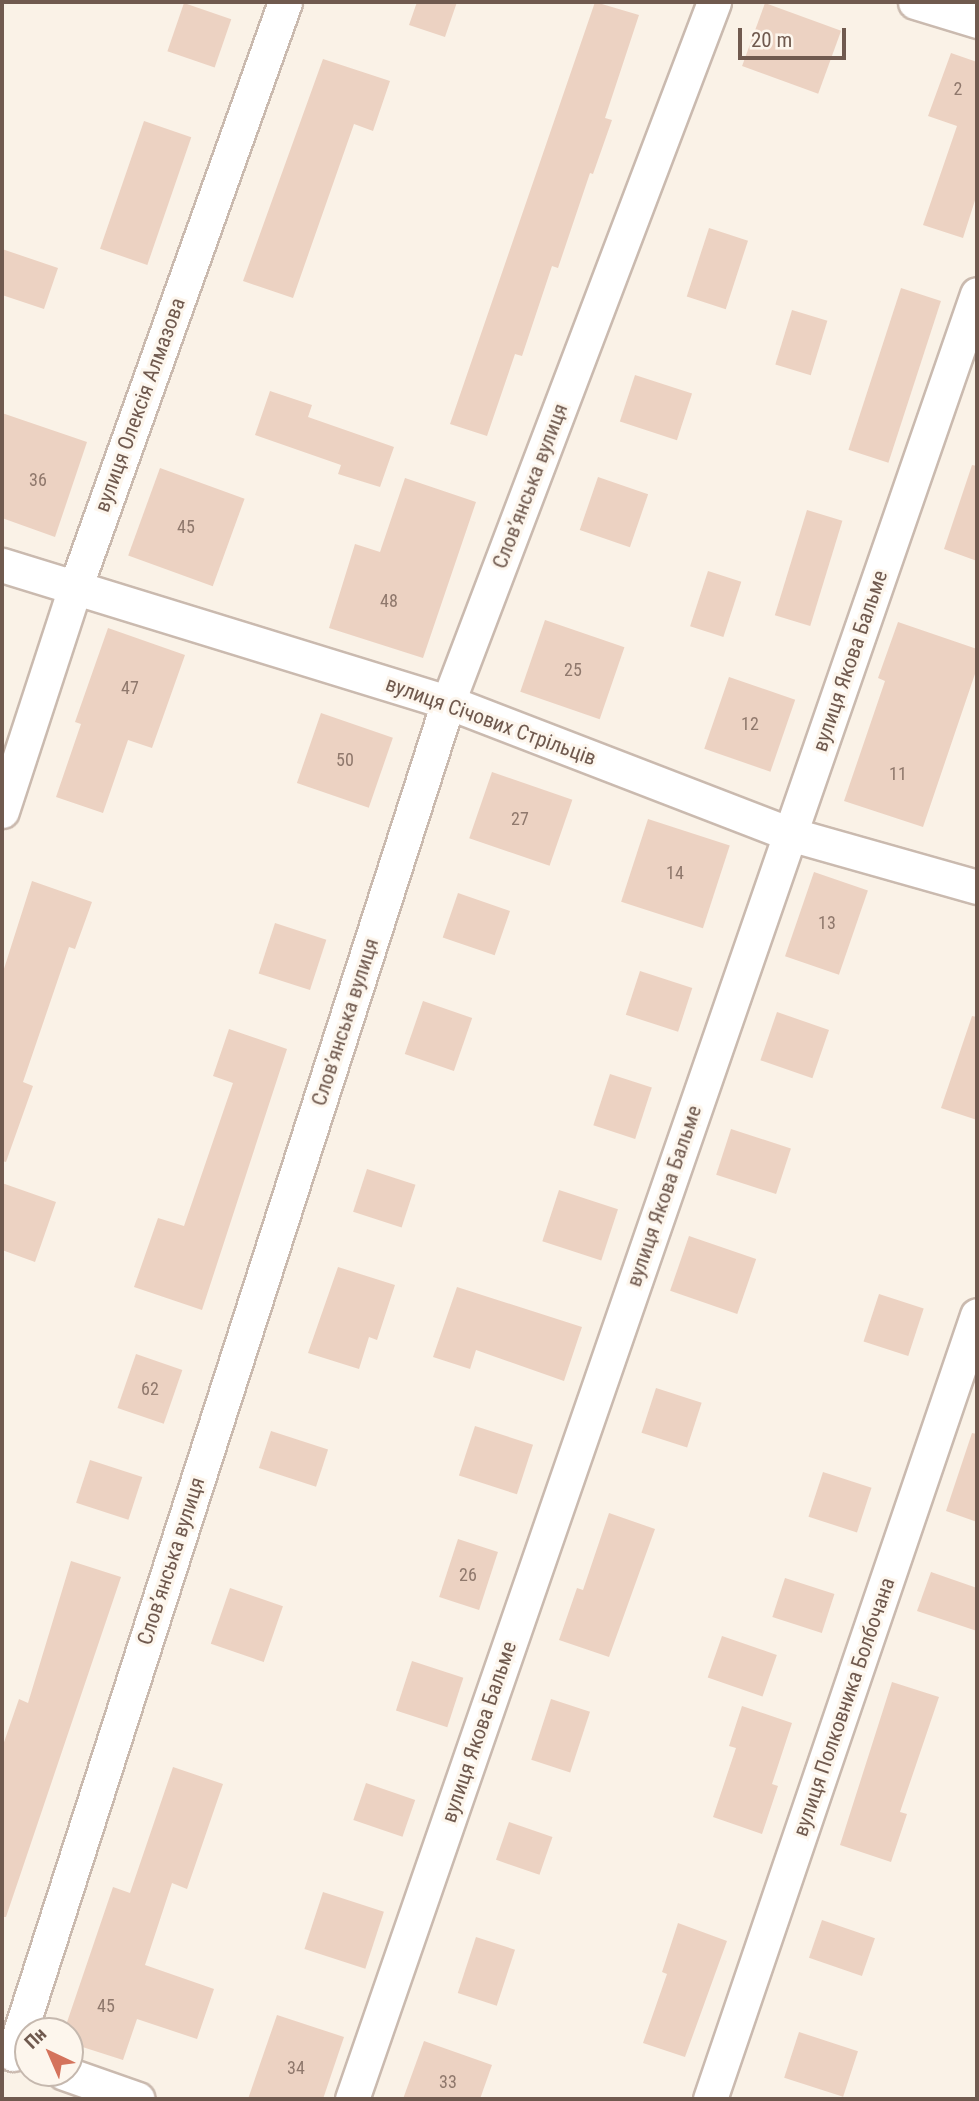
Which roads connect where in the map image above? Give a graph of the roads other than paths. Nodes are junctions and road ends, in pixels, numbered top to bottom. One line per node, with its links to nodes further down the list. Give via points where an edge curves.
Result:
1 (285, 2): 7 (street, вулиця Олексія Алмазова)
2 (715, 2): 8 (street, Словʼянська вулиця)
3 (915, 2): 4 (street)
4 (977, 21)
5 (977, 293): 10 (street, вулиця Якова Бальме)
6 (2, 565): 7 (street, вулиця Січових Стрільців)
7 (75, 588): 8 (street, вулиця Січових Стрільців); 9 (street, вулиця Олексія Алмазова)
8 (448, 702): 10 (street, вулиця Січових Стрільців); 13 (street, Словʼянська вулиця)
9 (2, 811)
10 (790, 834): 11 (street, вулиця Січових Стрільців); 16 (street, вулиця Якова Бальме)
11 (977, 887)
12 (977, 1315): 17 (street, вулиця Полковника Болбочана)
13 (26, 2017)
14 (84, 2080): 15 (street)
15 (138, 2099)
16 (352, 2099)
17 (710, 2099)

